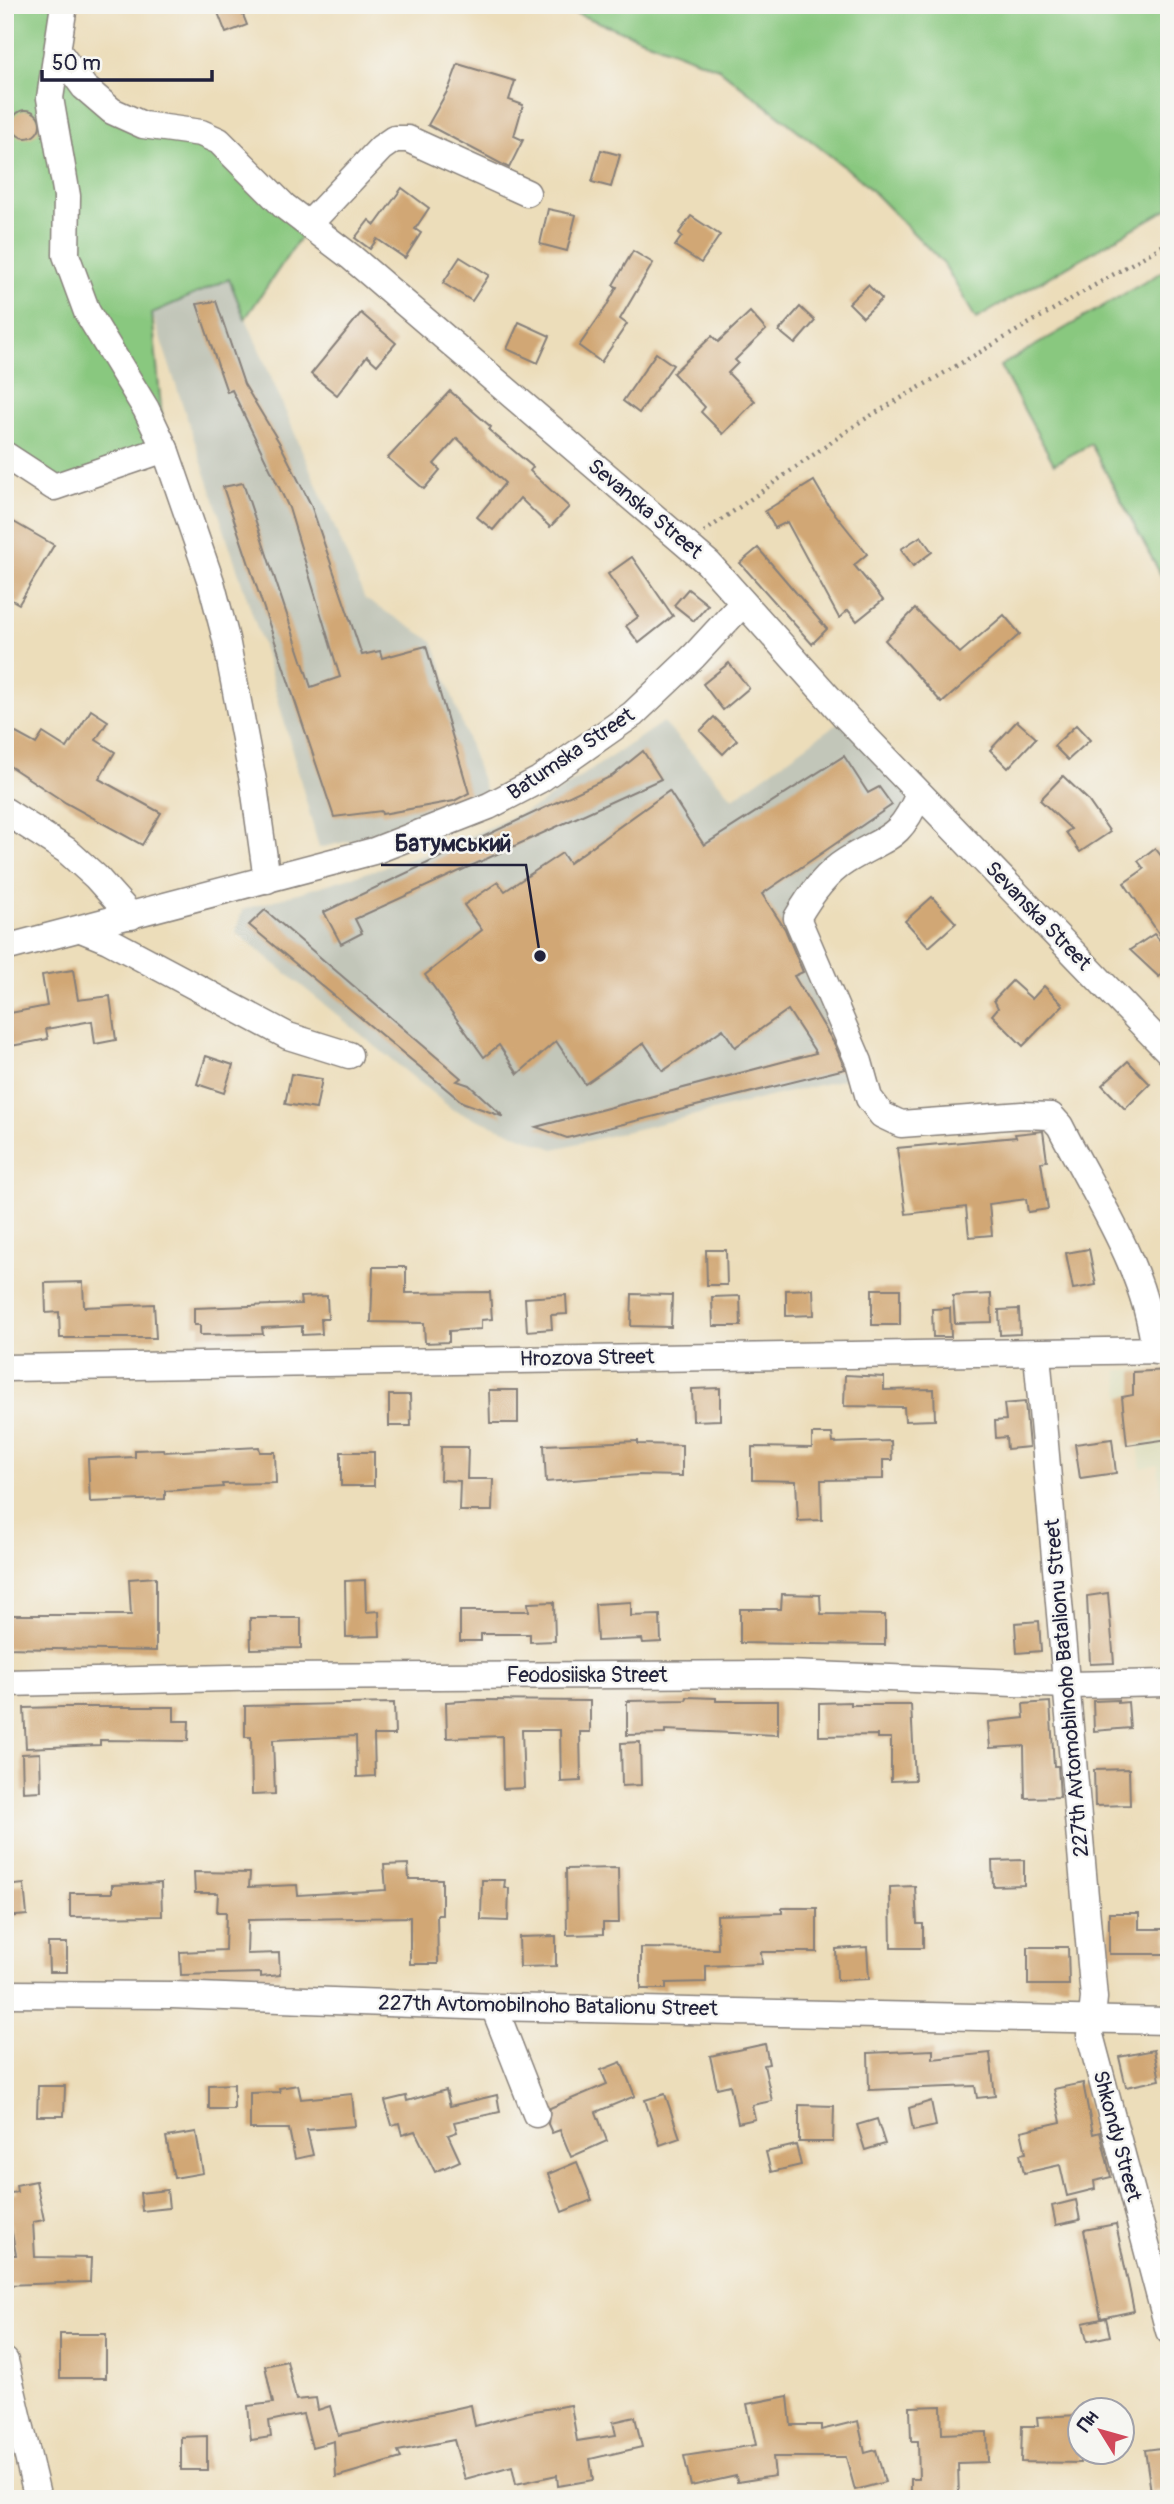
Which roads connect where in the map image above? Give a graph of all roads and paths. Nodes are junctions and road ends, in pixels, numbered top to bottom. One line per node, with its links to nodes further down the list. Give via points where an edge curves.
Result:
1 (64, 5): 2 (street)
2 (58, 53): 4 (street, Sevanska Street, via 84,87 112,111 144,125 201,133 219,141 284,206); 6 (street, via 50,98 66,196 66,255 87,312)
3 (527, 192): 4 (street, via 408,139 394,139)
4 (310, 223): 8 (street, Sevanska Street)
5 (1169, 242): 8 (path, via 860,422)
6 (165, 449): 7 (street, via 54,487); 12 (street, via 226,639)
7 (5, 455)
8 (687, 544): 9 (street, Sevanska Street)
9 (743, 603): 10 (street, Sevanska Street); 12 (street, Batumska Street, via 633,714 539,780 489,807 374,851)
10 (919, 794): 16 (street, Sevanska Street); 18 (street, via 908,821 882,844 845,861 811,893 797,918 859,1062 869,1098 882,1115 901,1124 1051,1116 1103,1203 1138,1276)
11 (5, 811): 13 (street, via 66,850)
12 (267, 880): 13 (street, Batumska Street)
13 (131, 916): 14 (street, Batumska Street)
14 (81, 929): 15 (street, Batumska Street); 17 (street, via 288,1036)
15 (5, 948)
16 (1169, 1052)
17 (349, 1055)
18 (1162, 1350): 19 (street, Hrozova Street)
19 (1037, 1354): 20 (street, Hrozova Street); 23 (street, 227th Avtomobilnoho Batalionu Street)
20 (5, 1368)
21 (5, 1683): 23 (street, Feodosiiska Street, via 788,1674)
22 (1169, 1683): 23 (street, Feodosiiska Street)
23 (1067, 1685): 26 (street, 227th Avtomobilnoho Batalionu Street, via 1094,1998)
24 (5, 1994): 25 (street, 227th Avtomobilnoho Batalionu Street)
25 (494, 2007): 26 (street, 227th Avtomobilnoho Batalionu Street); 28 (street)
26 (1092, 2021): 27 (street, 227th Avtomobilnoho Batalionu Street); 29 (street, Shkondy Street, via 1093,2050)
27 (1169, 2021)
28 (536, 2114)
29 (1169, 2331)
30 (5, 2361): 31 (street)
31 (38, 2499)

